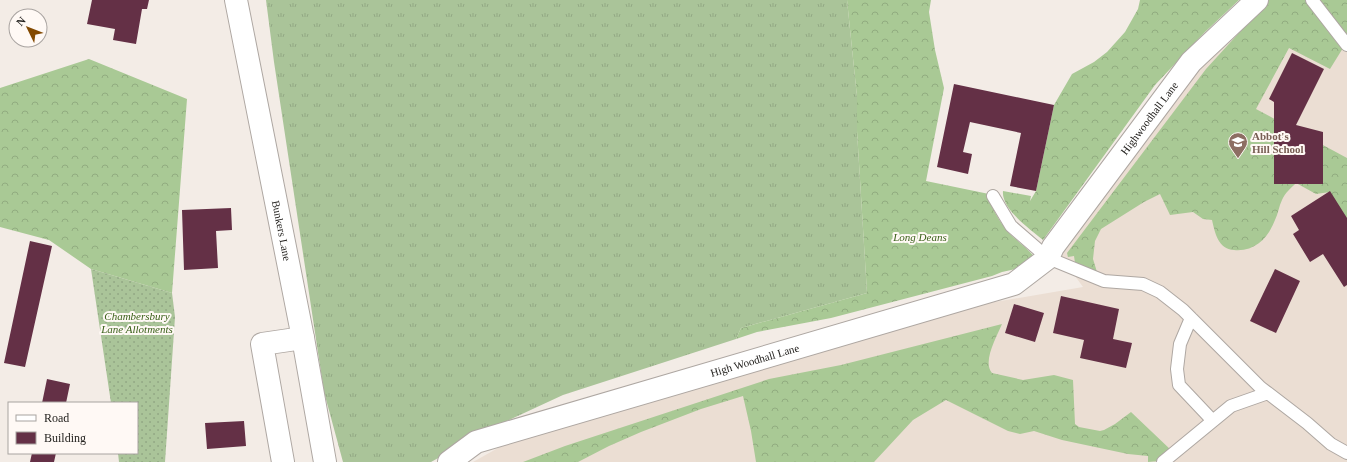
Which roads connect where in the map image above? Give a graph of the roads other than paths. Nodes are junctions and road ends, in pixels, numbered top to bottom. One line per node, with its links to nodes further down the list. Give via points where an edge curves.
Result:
1 (236, 0): 8 (street, Bunkers Lane)
2 (1257, 0): 6 (street, Highwoodhall Lane, via 1191,62)
3 (1312, 0): 4 (lane)
4 (1347, 45)
5 (993, 196): 6 (lane, via 1011,226)
6 (1051, 253): 7 (lane, via 1104,281 1143,284 1160,292); 14 (street, High Woodhall Lane, via 1014,284 476,442)
7 (1191, 318): 9 (lane); 10 (lane, via 1180,344 1177,369 1179,385)
8 (303, 338): 12 (street, via 262,344); 13 (street, Bunkers Lane)
9 (1268, 393): 10 (lane, via 1231,406); 11 (lane, via 1331,444)
10 (1213, 421): 15 (lane)
11 (1347, 453)
12 (283, 462)
13 (325, 462)
14 (449, 462)
15 (1163, 462)

